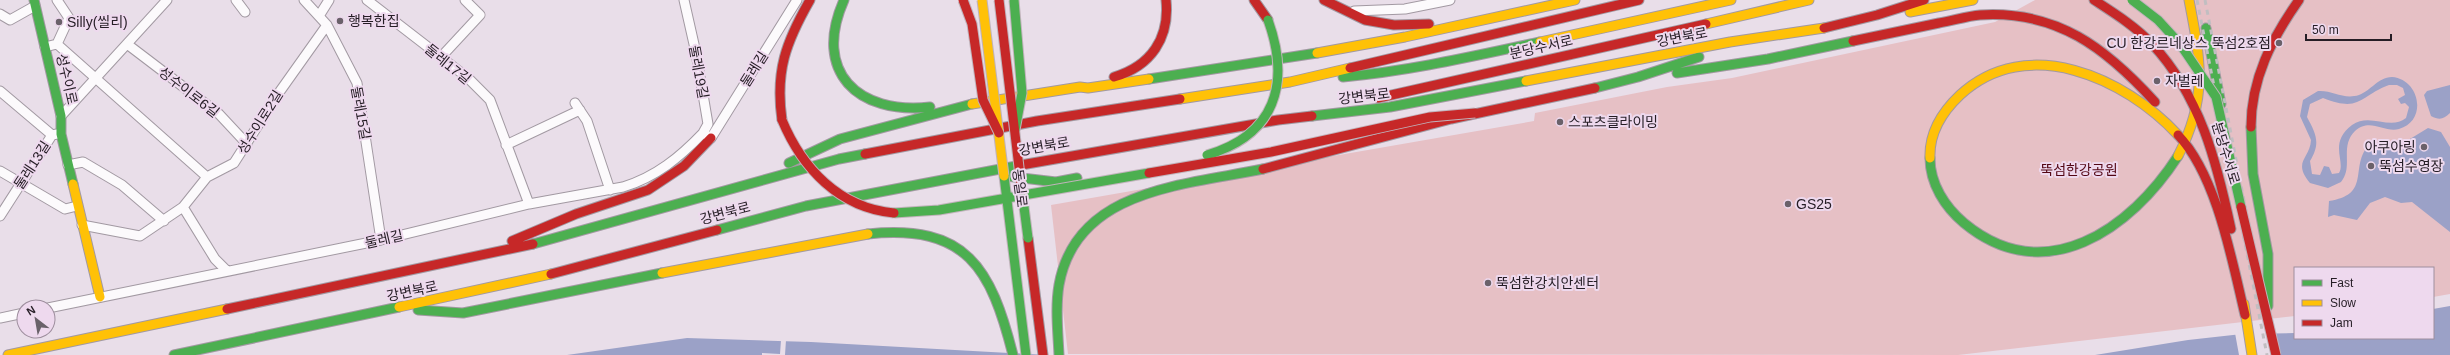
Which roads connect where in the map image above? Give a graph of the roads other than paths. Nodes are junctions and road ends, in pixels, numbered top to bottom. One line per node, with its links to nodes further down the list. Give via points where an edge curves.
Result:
1 (57, 0): 40 (street, via 70,18)
2 (167, 0): 41 (street)
3 (236, 0): 33 (street)
4 (304, 0): 36 (street, 둘레15길)
5 (329, 0): 36 (street)
6 (368, 0): 43 (street, 둘레17길)
7 (465, 0): 43 (street, via 480,15)
8 (684, 0): 55 (street, 둘레19길, via 708,124)
9 (797, 0): 58 (street, 둘레길)
10 (810, 0): 50 (main road, bridge, via 786,47 779,71 777,94 782,120 796,152 823,184 845,198 866,207 888,212 939,210 1271,152 1430,117)
11 (844, 0): 49 (main road, via 835,20 833,46 840,71 856,92 865,99 890,107)
12 (963, 0): 56 (main road, bridge, via 974,35 983,100)
13 (982, 0): 56 (main road, 동일로, bridge)
14 (999, 0): 54 (main road, 동일로, bridge)
15 (1014, 0): 54 (main road, bridge, via 1022,93)
16 (1166, 0): 47 (main road, via 1165,33 1148,60 1119,76)
17 (1254, 0): 64 (main road, bridge, via 1268,20 1277,45 1280,72 1275,98 1261,122 1240,141 1212,154 1056,182)
18 (1324, 0): 31 (main road)
19 (1450, 0): 31 (street, via 1387,11)
20 (1575, 0): 32 (main road)
21 (1639, 0): 45 (main road, 강변북로)
22 (1731, 0): 45 (main road, 분당수서로, via 1387,73)
23 (1809, 0): 52 (main road, 분당수서로)
24 (1924, 0): 37 (main road, 강변북로, via 1872,18)
25 (1973, 0): 37 (main road)
26 (2094, 0): 82 (main road, 분당수서로, via 2151,44 2177,76 2200,116 2209,137 2223,188 2240,272)
27 (2132, 0): 61 (main road, 분당수서로, bridge, via 2170,33 2200,69 2216,97)
28 (2189, 0): 53 (main road, bridge, via 2199,48 2198,108 2193,126 2166,175 2138,206 2105,232 2088,242 2055,251 2019,250 2002,245 1986,238 1957,218 1945,204 1931,172 1931,141 1942,114 1951,102 1975,81 2017,66 2051,66 2091,74 2135,97)
29 (2299, 0): 83 (main road, via 2273,37 2263,60 2252,103 2251,147 2255,189 2268,253)
30 (35, 3): 34 (street, via 10,20); 42 (main road, 성수이로)
31 (1350, 11): 32 (main road, via 1365,20 1414,26)
32 (1514, 11): 47 (main road, via 1490,20 1380,43 1088,88)
33 (245, 12)
34 (0, 14)
35 (2204, 15): 61 (main road, bridge)
36 (319, 16): 38 (street, 둘레15길)
37 (1841, 24): 39 (main road, 강변북로)
38 (327, 25): 59 (street, 성수이로2길, via 278,94); 75 (street, 둘레15길, via 357,83)
39 (1755, 40): 46 (main road); 52 (main road, 강변북로, via 1730,42 1390,107)
40 (57, 44): 42 (street); 44 (street)
41 (127, 44): 44 (street); 59 (street, 성수이로6길, via 219,114)
42 (45, 47): 51 (main road, 성수이로)
43 (441, 57): 60 (street, 둘레17길, via 468,78 490,100)
44 (96, 78): 51 (street); 65 (street)
45 (1290, 82): 67 (main road, 강변북로, via 924,141 839,159)
46 (1618, 83): 50 (main road); 53 (main road, via 1735,64 1979,15 2004,13 2024,15 2062,26 2098,48 2150,97)
47 (1080, 86): 49 (main road)
48 (0, 91): 57 (street)
49 (962, 106): 67 (main road, via 840,140)
50 (1475, 113): 90 (main road, bridge, via 1271,167 1157,191 1106,213 1076,242 1057,285)
51 (61, 116): 57 (main road, 성수이로)
52 (1278, 120): 64 (main road, 강변북로)
53 (2172, 128): 82 (main road, via 2197,161 2209,191 2232,261)
54 (1015, 130): 89 (main road, 동일로, bridge)
55 (703, 133): 58 (street); 68 (street, 둘레길, via 666,166 638,183)
56 (999, 133): 88 (main road, 동일로, bridge)
57 (56, 134): 62 (main road, 성수이로); 66 (street, 둘레13길)
58 (711, 138): 76 (main road, via 684,166 648,190 576,214)
59 (248, 144): 65 (street, 성수이로2길, via 234,163)
60 (506, 144): 68 (street, via 577,107 587,121); 69 (street, 둘레17길)
61 (2232, 157): 83 (main road, 분당수서로, bridge)
62 (68, 165): 70 (main road, 성수이로); 73 (street, via 83,162 122,185)
63 (0, 171): 66 (street)
64 (974, 172): 80 (main road, 강변북로, via 806,206 575,268)
65 (207, 177): 71 (street, 성수이로2길)
66 (21, 184): 70 (street, via 65,209); 72 (street, 둘레13길)
67 (740, 186): 76 (main road, 강변북로, via 566,236)
68 (610, 190): 69 (street, 둘레길)
69 (529, 204): 75 (street, 둘레길)
70 (77, 206): 74 (main road, 성수이로)
71 (183, 207): 73 (street, 성수이로2길); 77 (street, via 215,259)
72 (0, 216)
73 (164, 222): 74 (street, 성수이로2길, via 140,236)
74 (82, 225): 78 (main road, 성수이로)
75 (381, 240): 77 (street, 둘레길)
76 (465, 260): 85 (main road, 강변북로)
77 (227, 272): 78 (street, 둘레길)
78 (100, 297): 79 (street, 둘레길)
79 (56, 306)
80 (398, 309): 86 (main road, 강변북로); 87 (main road, via 463,313 728,259 838,240 902,233 931,236 961,250 987,277 1000,305)
81 (16, 315): 84 (street)
82 (2245, 316): 91 (main road, 분당수서로)
83 (2268, 316): 92 (main road, 분당수서로, bridge)
84 (0, 318)
85 (8, 355)
86 (174, 355)
87 (1013, 355)
88 (1026, 355)
89 (1043, 355)
90 (1059, 355)
91 (2252, 355)
92 (2276, 355)

